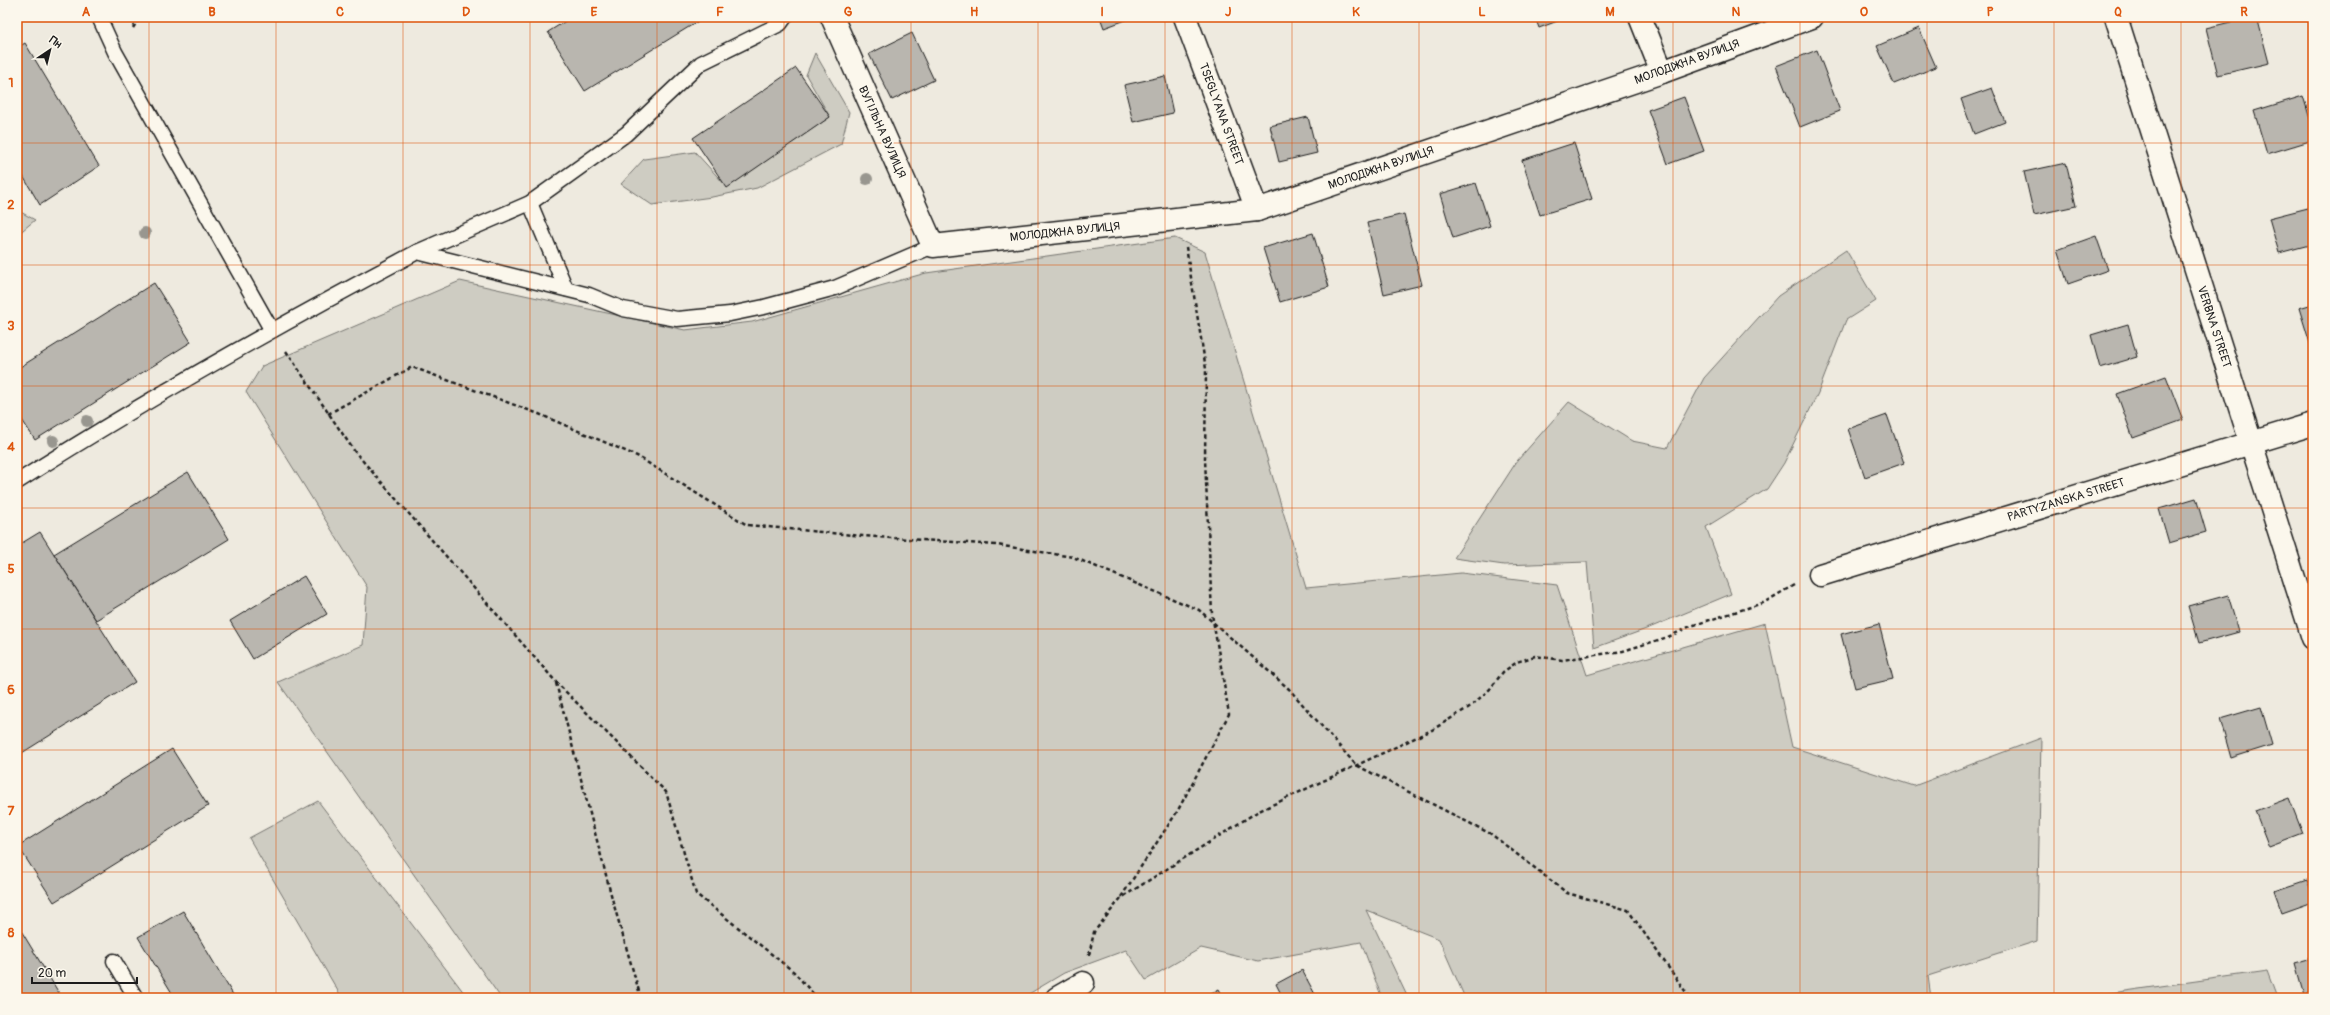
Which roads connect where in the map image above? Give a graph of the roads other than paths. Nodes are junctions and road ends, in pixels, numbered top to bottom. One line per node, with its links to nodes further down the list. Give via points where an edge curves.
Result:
1 (99, 17): 14 (lane, via 115,52)
2 (785, 17): 9 (lane, via 780,24 700,63 626,134)
3 (832, 17): 11 (street, ВУГІЛЬНА ВУЛИЦЯ)
4 (1185, 17): 10 (street, TSEGLYANA STREET)
5 (1640, 17): 8 (street)
6 (1812, 17): 8 (street, МОЛОДІЖНА ВУЛИЦЯ)
7 (2116, 17): 16 (street, VERBNA STREET)
8 (1662, 72): 10 (street, МОЛОДІЖНА ВУЛИЦЯ)
9 (530, 203): 12 (lane); 13 (lane)
10 (1257, 210): 11 (street, МОЛОДІЖНА ВУЛИЦЯ)
11 (933, 246): 13 (lane, via 835,288 730,314 677,319 623,309)
12 (416, 252): 13 (lane); 14 (lane)
13 (566, 289)
14 (271, 329): 17 (lane, via 112,422)
15 (2313, 424): 16 (street, PARTYZANSKA STREET)
16 (2251, 443): 18 (street, PARTYZANSKA STREET); 19 (street, VERBNA STREET)
17 (17, 482)
18 (1820, 575)
19 (2313, 638)
20 (114, 961): 22 (lane)
21 (1083, 983): 23 (street)
22 (136, 998)
23 (1057, 998)

